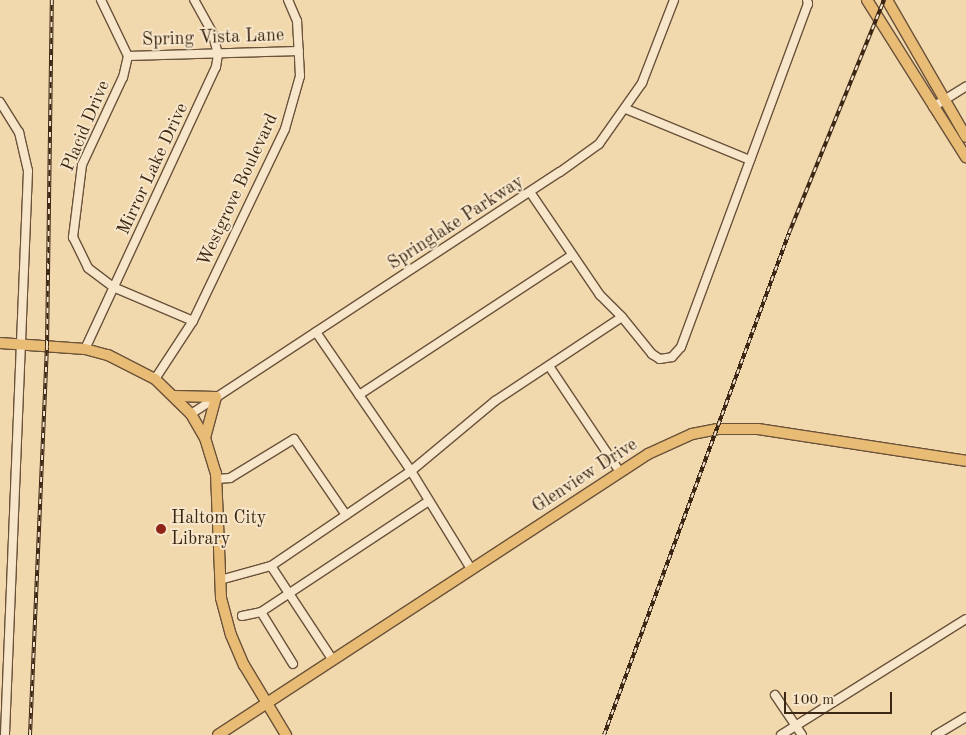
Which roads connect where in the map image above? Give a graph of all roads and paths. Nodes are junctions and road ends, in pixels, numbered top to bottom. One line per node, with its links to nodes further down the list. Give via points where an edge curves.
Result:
1 (101, 0): 10 (street)
2 (194, 0): 9 (street, via 212,32)
3 (288, 0): 8 (street, Westgrove Boulevard, via 297,21)
4 (674, 0): 15 (street, Springlake Parkway, via 642,83)
5 (807, 0): 18 (street)
6 (867, 0): 14 (main road)
7 (887, 0): 12 (main road)
8 (299, 50): 9 (street, Spring Vista Lane); 23 (street, Westgrove Boulevard, via 300,76 285,129)
9 (218, 54): 10 (street, Spring Vista Lane); 21 (street, Mirror Lake Drive, via 210,83)
10 (128, 56): 21 (street, Placid Drive, via 123,77 82,165 73,218 72,237 78,253 88,268)
11 (966, 86): 12 (street)
12 (946, 99): 14 (street); 16 (main road)
13 (0, 102): 26 (street, via 19,132 28,170)
14 (933, 107): 17 (main road)
15 (626, 110): 18 (street); 19 (street, Springlake Parkway, via 599,144)
16 (966, 137)
17 (966, 157)
18 (750, 160): 22 (street, via 681,347 672,357 660,360)
19 (530, 192): 20 (street); 24 (street, Springlake Parkway)
20 (572, 256): 22 (street, via 600,295); 30 (street)
21 (113, 287): 23 (street, Placid Drive); 27 (street, Mirror Lake Drive)
22 (622, 317): 28 (street)
23 (193, 321): 29 (street, Westgrove Boulevard)
24 (316, 332): 30 (street); 32 (street, Springlake Parkway)
25 (0, 343): 26 (main road)
26 (22, 344): 27 (main road); 52 (street)
27 (85, 349): 29 (main road, via 124,362)
28 (549, 366): 36 (street, via 496,401); 37 (street)
29 (155, 379): 31 (main road)
30 (359, 394): 36 (street)
31 (174, 396): 32 (main road); 33 (main road)
32 (216, 397): 33 (street, Springlake Parkway); 34 (main road)
33 (191, 414): 34 (main road)
34 (204, 438): 38 (main road)
35 (966, 461): 37 (main road, Glenview Drive, via 758,429 717,429 669,443)
36 (411, 470): 39 (street); 40 (street)
37 (620, 472): 42 (main road, Glenview Drive)
38 (217, 479): 40 (street, via 230,478 294,439); 43 (main road)
39 (429, 500): 42 (street); 44 (street)
40 (346, 515): 41 (street)
41 (271, 566): 43 (street); 44 (street)
42 (471, 569): 48 (main road, Glenview Drive)
43 (220, 580): 51 (main road, via 231,635)
44 (289, 594): 45 (street); 48 (street)
45 (261, 612): 46 (street); 49 (street)
46 (242, 616)
47 (966, 619): 54 (street)
48 (332, 659): 51 (main road, Glenview Drive)
49 (293, 664)
50 (775, 695): 54 (street)
51 (266, 702): 56 (main road, Glenview Drive); 57 (main road)
52 (3, 712): 55 (street)
53 (966, 717): 60 (street)
54 (796, 725): 58 (street); 59 (street)
55 (5, 735)
56 (218, 735)
57 (286, 735)
58 (781, 735)
59 (802, 735)
60 (936, 735)

